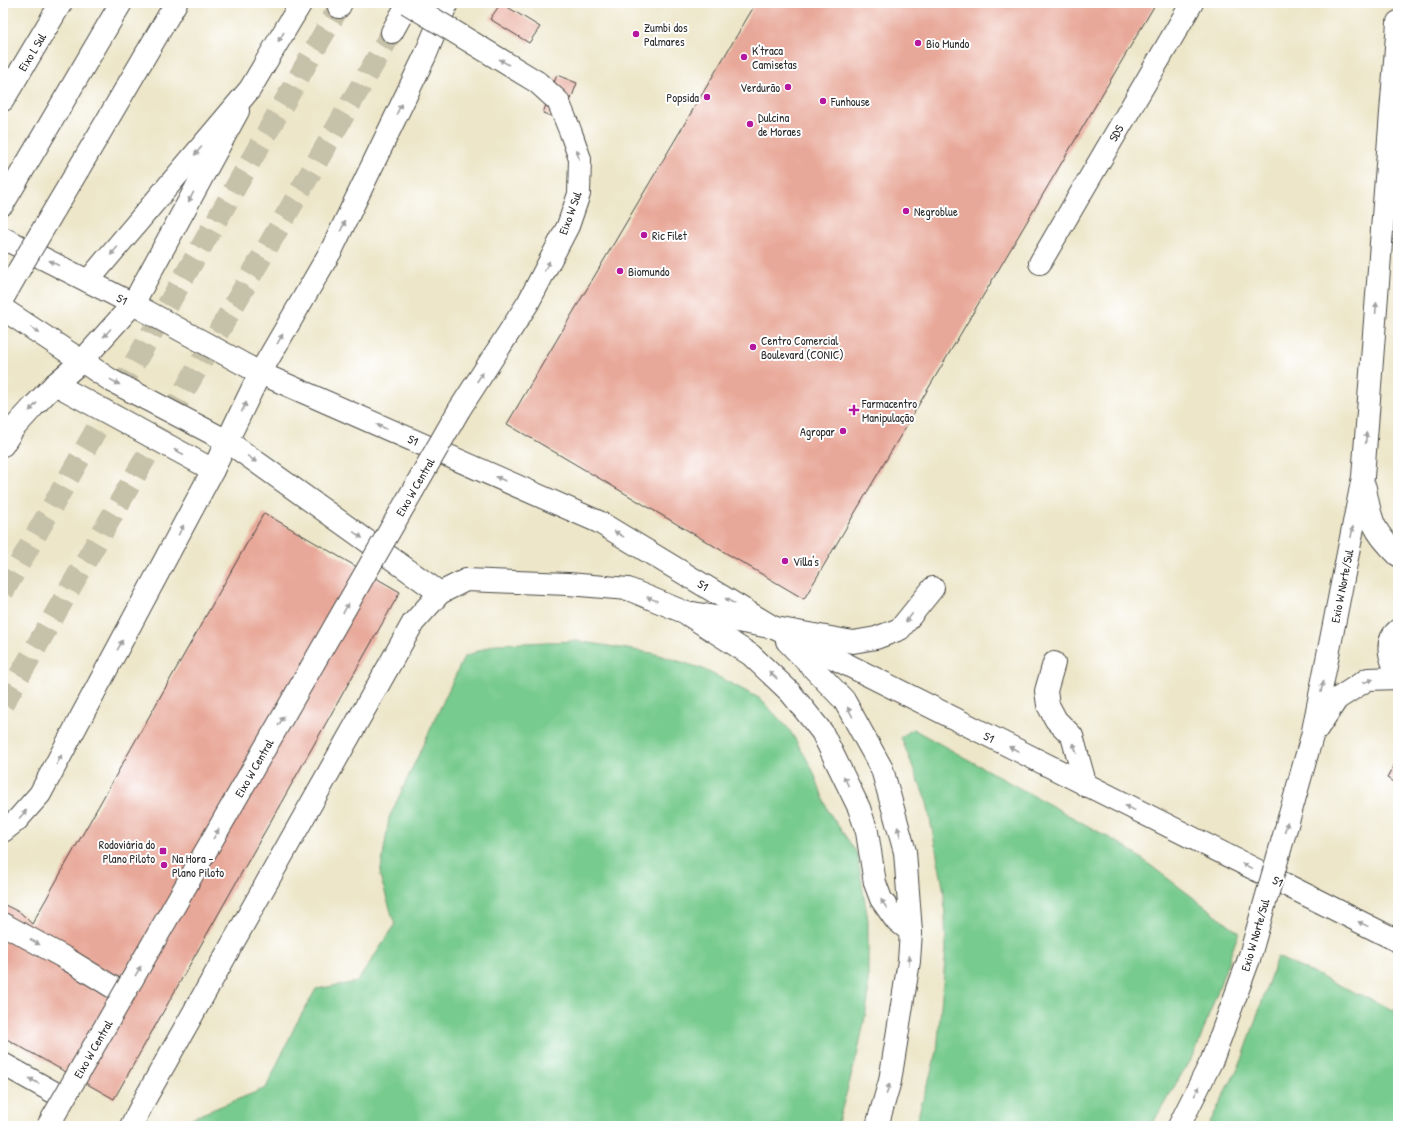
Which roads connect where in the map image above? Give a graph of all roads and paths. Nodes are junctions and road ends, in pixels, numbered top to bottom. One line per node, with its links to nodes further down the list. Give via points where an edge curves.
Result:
1 (61, 3): 11 (main road, Eixo L Sul)
2 (121, 3): 12 (main road)
3 (176, 3): 16 (main road, bridge)
4 (301, 3): 10 (main road, one-way to 10)
5 (408, 3): 9 (main road); 22 (main road, Eixo W Sul, one-way to 5, bridge, via 528,303 568,226 579,194 580,159 558,101 537,82)
6 (447, 3): 20 (main road, one-way to 6, via 332,249 425,56)
7 (1192, 3): 14 (main road, SDS)
8 (1398, 22): 26 (main road, Exio W Norte/Sul, one-way to 8)
9 (392, 32)
10 (250, 89): 15 (main road, one-way to 15); 17 (main road, one-way to 17)
11 (3, 100)
12 (3, 204)
13 (3, 238): 15 (main road, S1, one-way to 13)
14 (1040, 263)
15 (88, 281): 17 (main road, S1)
16 (3, 298)
17 (133, 304): 19 (main road, one-way to 19); 20 (main road, S1)
18 (3, 309): 19 (main road, one-way to 19)
19 (82, 361): 21 (main road); 23 (main road, one-way to 23, via 112,381)
20 (260, 373): 23 (main road, one-way to 20); 31 (main road, S1, one-way to 20, via 599,522)
21 (56, 384): 24 (main road, one-way to 24, via 13,429); 25 (main road, one-way to 21)
22 (459, 410): 41 (main road, Eixo W Central, one-way to 22, bridge)
23 (227, 441): 25 (main road); 29 (main road, one-way to 29)
24 (3, 445)
25 (213, 470): 37 (main road, one-way to 25, via 17,820 40,794)
26 (1363, 477): 27 (main road, via 1370,516 1381,538); 35 (main road, Exio W Norte/Sul, one-way to 26)
27 (1398, 555)
28 (933, 588): 31 (main road, one-way to 31, via 900,629 876,638 853,642)
29 (440, 593): 30 (main road, one-way to 29, via 628,589 568,584 466,580); 45 (main road, via 412,623)
30 (684, 612): 31 (main road); 39 (main road, one-way to 30, via 895,919 881,899 875,883 867,832 859,808 822,732 790,692 751,655)
31 (776, 629): 36 (main road, S1, one-way to 31); 39 (main road, one-way to 31, via 905,852 882,769 844,700)
32 (1398, 630): 34 (main road, via 1390,645 1390,658)
33 (1054, 664): 36 (main road, one-way to 33, via 1072,736 1056,720 1048,705 1046,691)
34 (1398, 676): 35 (main road, one-way to 34, via 1337,700 1368,679)
35 (1312, 736): 47 (main road, Exio W Norte/Sul, one-way to 35, bridge, via 1212,1060 1249,959)
36 (1086, 786): 40 (main road, S1, one-way to 36)
37 (3, 831)
38 (3, 924): 41 (main road, one-way to 41)
39 (911, 932): 46 (main road, one-way to 39, via 890,1081 909,961)
40 (1398, 941)
41 (124, 994): 43 (main road, Eixo W Central, bridge)
42 (3, 1064): 43 (main road, one-way to 42)
43 (64, 1098): 44 (main road, Eixo W Central, bridge)
44 (48, 1126)
45 (132, 1126)
46 (877, 1126)
47 (1179, 1126)

